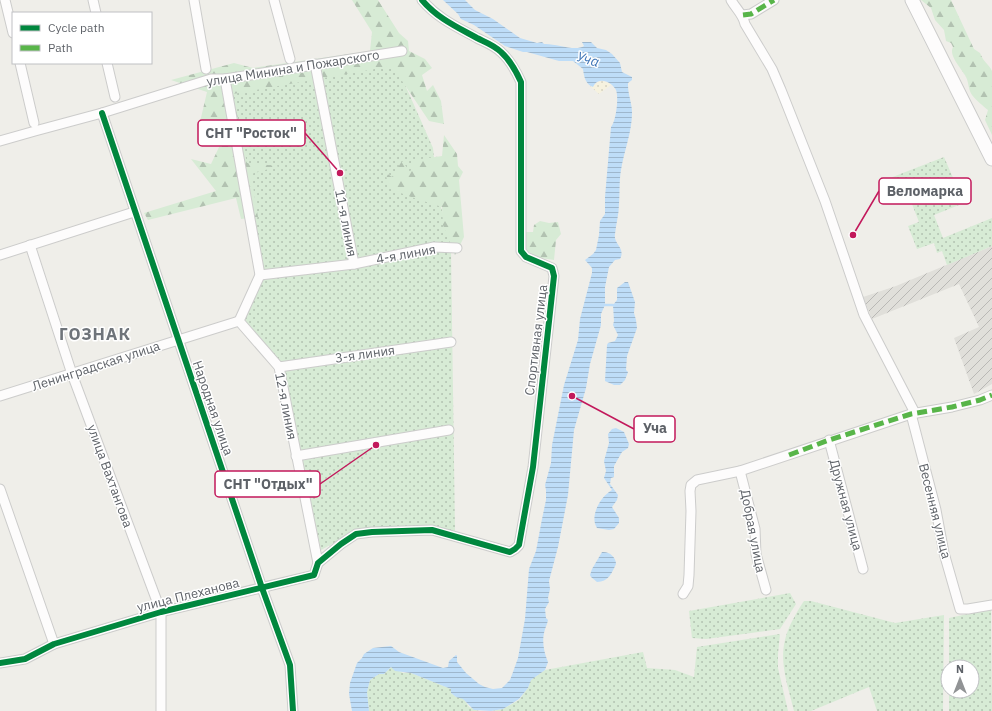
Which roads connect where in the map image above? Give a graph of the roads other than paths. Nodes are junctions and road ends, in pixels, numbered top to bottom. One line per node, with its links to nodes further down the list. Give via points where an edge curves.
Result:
1 (5, 0): 11 (street)
2 (93, 0): 9 (street)
3 (274, 0): 13 (street)
4 (422, 0): 43 (street, Спортивная улица, via 437,16 501,52 517,73 521,82 521,251 526,257 552,268 554,281 533,467 519,545)
5 (731, 0): 10 (street, Весенняя улица)
6 (774, 0): 10 (street)
7 (912, 0): 23 (main road)
8 (197, 1): 17 (street)
9 (96, 12)
10 (743, 16): 37 (street, Весенняя улица, via 781,90 825,201 864,315)
11 (12, 29)
12 (402, 51): 16 (street, улица Минина и Пожарского)
13 (290, 59)
14 (20, 64): 21 (street)
15 (107, 64): 19 (street)
16 (315, 64): 18 (street, улица Минина и Пожарского); 28 (street, 11-я линия)
17 (206, 69)
18 (225, 79): 20 (street, улица Минина и Пожарского, via 211,79); 29 (street)
19 (115, 97)
20 (102, 113): 22 (street, улица Минина и Пожарского); 24 (street, Народная улица)
21 (34, 123)
22 (0, 141)
23 (992, 160)
24 (134, 212): 25 (street); 31 (street, Народная улица)
25 (30, 245): 27 (street); 34 (street, улица Вахтангова)
26 (457, 248): 28 (street, 4-я линия, via 434,248)
27 (0, 255)
28 (354, 264): 29 (street, 4-я линия)
29 (260, 275): 30 (street)
30 (239, 321): 31 (street, Ленинградская улица); 33 (street, 12-я линия)
31 (178, 340): 34 (street, Ленинградская улица); 46 (street, Народная улица)
32 (451, 342): 33 (street, 3-я линия)
33 (279, 367): 40 (street, 12-я линия)
34 (72, 374): 36 (street, Ленинградская улица); 50 (street, улица Вахтангова)
35 (992, 395): 37 (street, via 952,407)
36 (0, 396)
37 (913, 413): 39 (street); 49 (street, Весенняя улица, via 944,553 960,609)
38 (449, 430): 40 (street)
39 (829, 440): 41 (street); 45 (street, Дружная улица)
40 (296, 456): 44 (street, 12-я линия)
41 (740, 471): 47 (street, Добрая улица, via 755,529 756,554); 48 (street, via 696,480 691,485 689,575 688,586)
42 (0, 489): 51 (street)
43 (510, 552): 44 (street, улица Плеханова, via 432,530 372,532 356,534)
44 (318, 563): 46 (street, улица Плеханова, via 314,575)
45 (863, 568)
46 (262, 588): 50 (street, улица Плеханова); 54 (street, Народная улица, via 290,665)
47 (766, 590)
48 (683, 594)
49 (992, 605)
50 (161, 612): 51 (street, улица Плеханова); 53 (street, улица Вахтангова)
51 (54, 644): 52 (street, улица Плеханова, via 25,659)
52 (0, 663)
53 (161, 711)
54 (293, 711)

